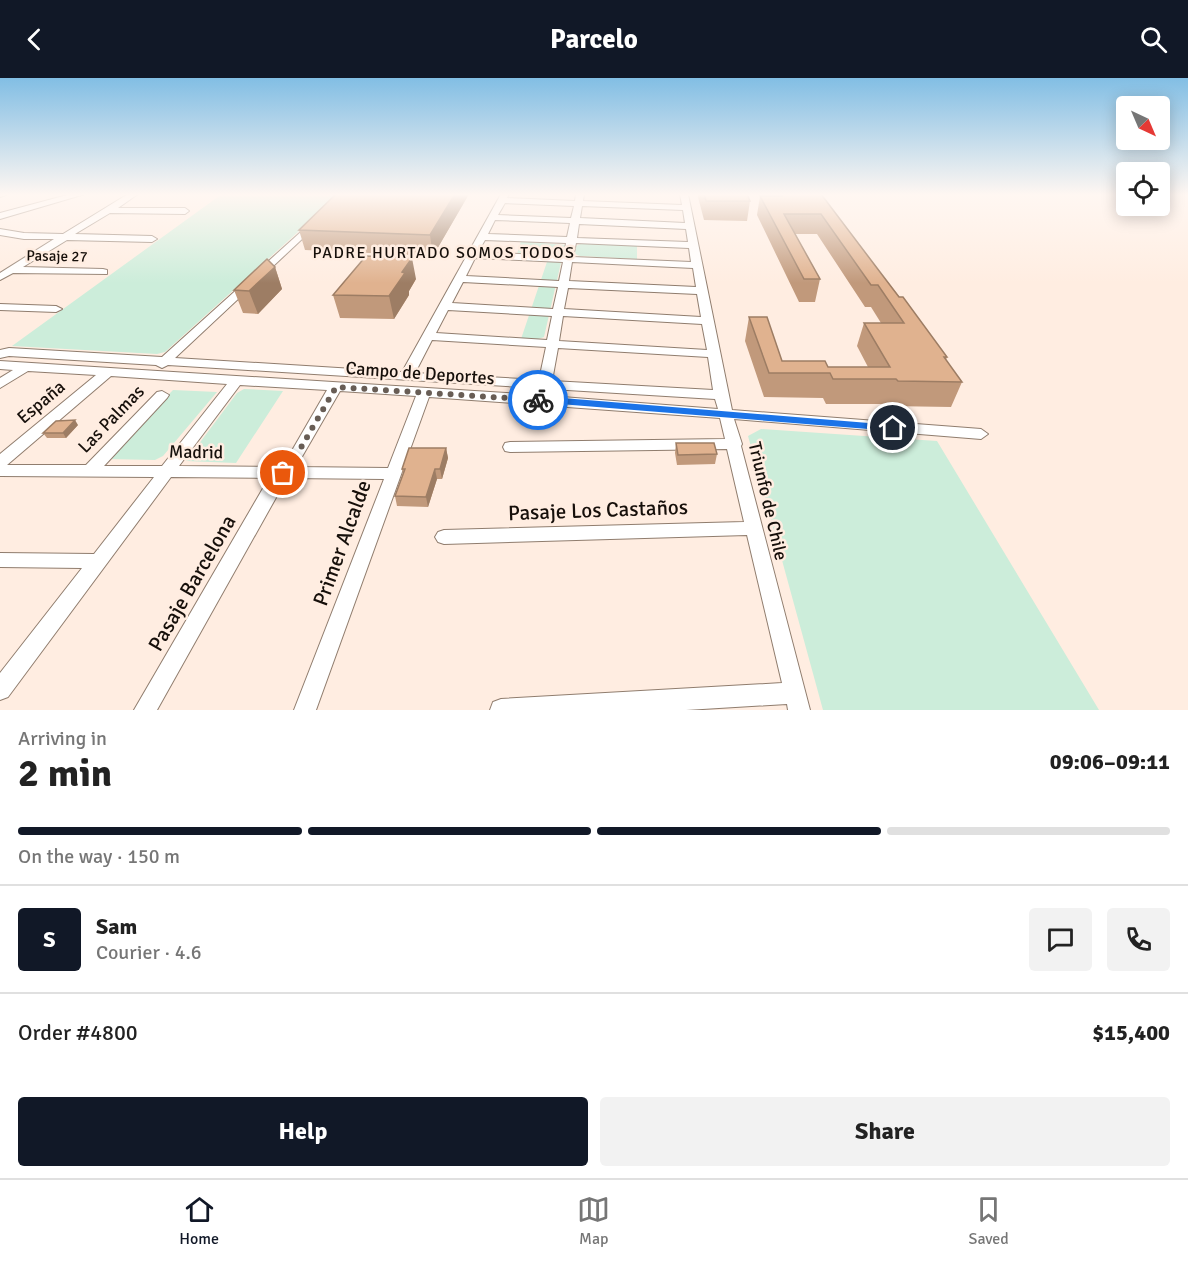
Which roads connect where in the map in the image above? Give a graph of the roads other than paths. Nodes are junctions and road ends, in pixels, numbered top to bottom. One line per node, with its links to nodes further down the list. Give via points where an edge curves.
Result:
1 (87, 223): 8 (street)
2 (313, 223): 31 (street)
3 (489, 223): 9 (street)
4 (574, 223): 11 (street)
5 (632, 223): 6 (street)
6 (690, 226): 12 (street, Triunfo de Chile)
7 (1, 233): 8 (street)
8 (64, 237): 10 (street); 16 (street)
9 (482, 237): 11 (street); 13 (street)
10 (152, 239)
11 (571, 240): 12 (street); 14 (street)
12 (694, 246): 15 (street, Triunfo de Chile)
13 (473, 255): 14 (street); 19 (street)
14 (568, 259): 15 (street); 20 (street)
15 (697, 265): 21 (street, Triunfo de Chile)
16 (10, 270): 17 (street, Pasaje 27); 18 (street)
17 (103, 272)
18 (0, 276)
19 (460, 279): 20 (street); 22 (street)
20 (563, 284): 21 (street); 25 (street)
21 (702, 291): 26 (street, Triunfo de Chile)
22 (445, 306): 25 (street); 27 (street)
23 (0, 307): 24 (street)
24 (56, 309)
25 (558, 313): 26 (street); 28 (street)
26 (707, 321): 30 (street, Triunfo de Chile)
27 (429, 336): 28 (street); 36 (street)
28 (553, 344): 30 (street); 39 (street)
29 (0, 354): 31 (street, Campo de Deportes)
30 (714, 354): 43 (street, Triunfo de Chile)
31 (165, 361): 35 (street); 36 (street, Campo de Deportes)
32 (0, 365): 33 (street, Campo de Deportes)
33 (25, 367): 34 (street, Campo de Deportes); 38 (street)
34 (108, 372): 35 (street, Campo de Deportes); 49 (street, España)
35 (150, 375): 37 (street, Campo de Deportes)
36 (406, 377): 39 (street, Campo de Deportes)
37 (236, 381): 40 (street, Campo de Deportes); 52 (street)
38 (0, 384)
39 (545, 386): 43 (street, Campo de Deportes); 44 (street)
40 (336, 387): 41 (street, Campo de Deportes); 53 (street, Pasaje Barcelona)
41 (424, 393): 44 (street, Campo de Deportes); 54 (street, Primer Alcalde)
42 (162, 395): 51 (street, Las Palmas)
43 (721, 395): 45 (street, Triunfo de Chile)
44 (542, 400): 45 (street, Campo de Deportes)
45 (726, 413): 46 (street, Campo de Deportes); 47 (street, Triunfo de Chile)
46 (981, 434)
47 (735, 444): 48 (street); 55 (street, Triunfo de Chile)
48 (510, 447)
49 (0, 462)
50 (0, 470): 51 (street, Madrid)
51 (90, 471): 52 (street, Madrid)
52 (166, 471): 53 (street, Madrid); 58 (street)
53 (283, 473): 54 (street, Madrid); 61 (street, Pasaje Barcelona)
54 (392, 474): 62 (street, Primer Alcalde)
55 (754, 528): 56 (street, Pasaje Los Castaños); 60 (street, Triunfo de Chile)
56 (444, 537)
57 (0, 560): 58 (street)
58 (98, 561): 59 (street)
59 (2, 686)
60 (797, 702): 63 (street)
61 (145, 710)
62 (305, 710)
63 (501, 710)

